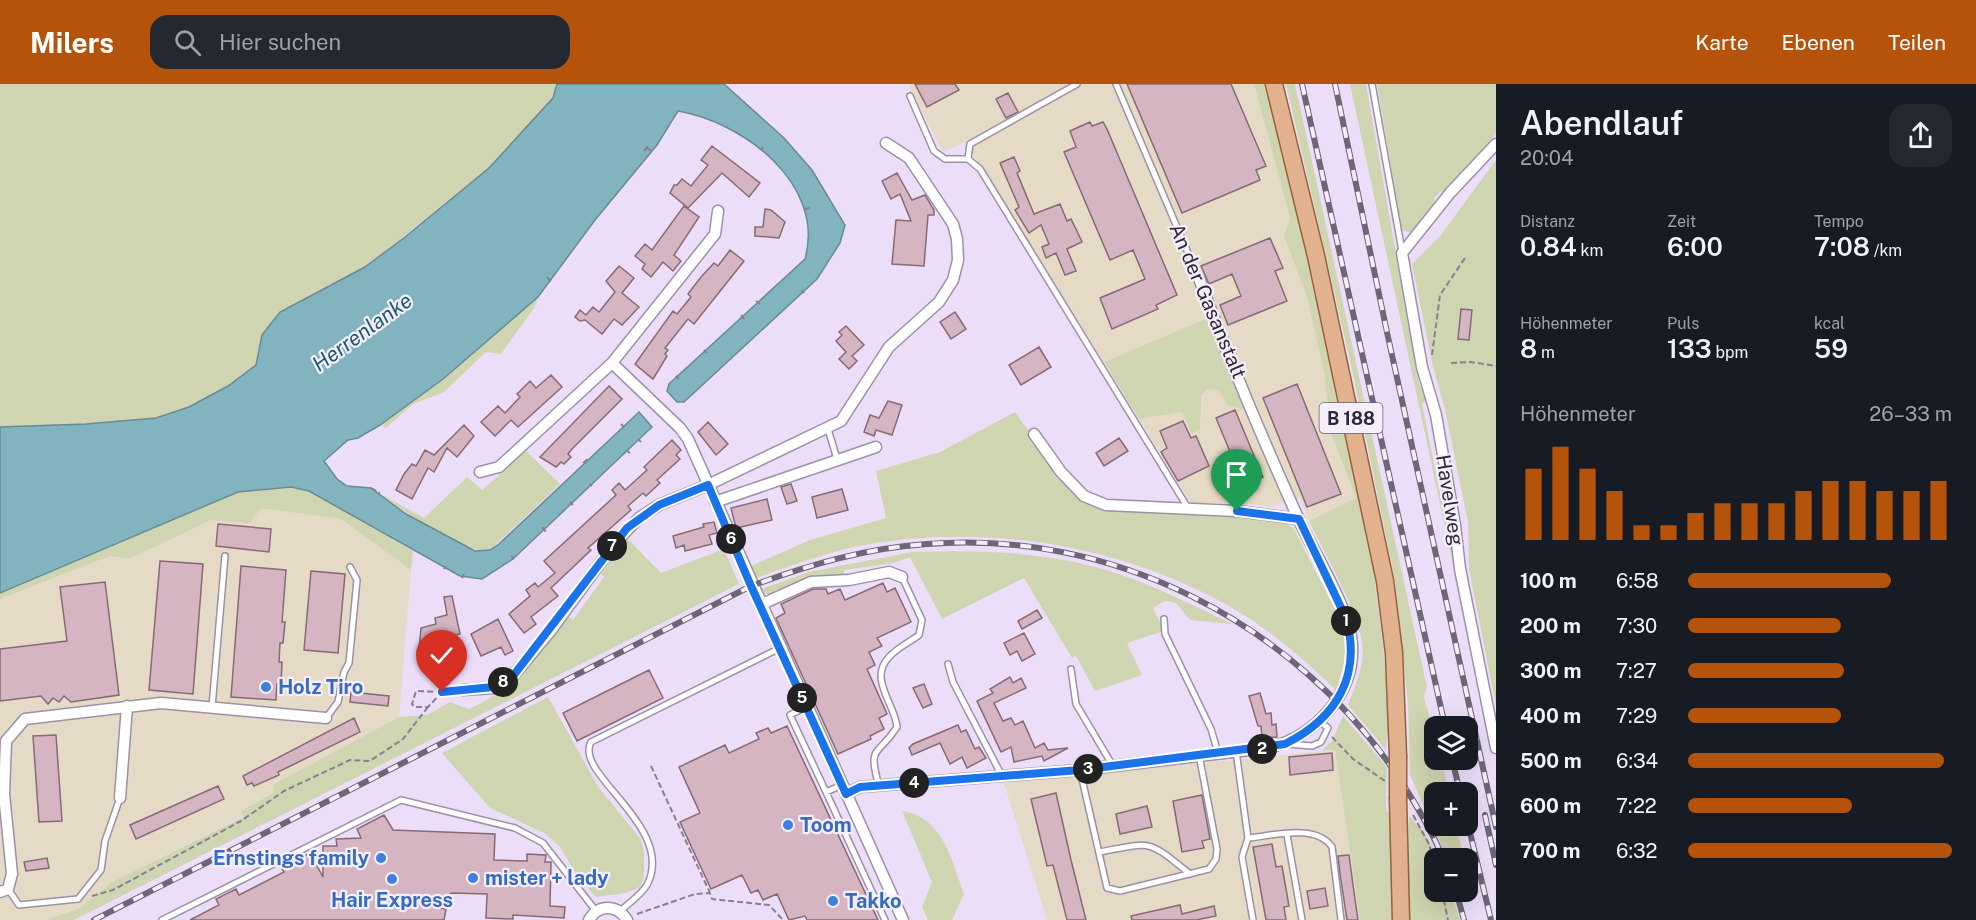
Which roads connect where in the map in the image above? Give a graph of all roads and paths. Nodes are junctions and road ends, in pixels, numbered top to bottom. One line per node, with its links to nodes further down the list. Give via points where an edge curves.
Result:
1 (1077, 84): 10 (lane, via 970,144)
2 (1116, 84): 17 (lane, An der Gasanstalt)
3 (1274, 84): 94 (main road, B 188, bridge, via 1316,256 1385,581 1394,653)
4 (1372, 84): 14 (lane, Havelweg)
5 (910, 96): 10 (lane, via 934,151 945,159)
6 (886, 143): 29 (street, via 909,158 945,209 957,238 958,260 939,302 889,347 847,415)
7 (1496, 144): 14 (street)
8 (644, 151): 9 (path, via 648,146)
9 (653, 152)
10 (968, 159): 42 (lane, via 980,169)
11 (810, 208): 12 (path)
12 (804, 209)
13 (718, 212): 24 (street, via 715,234)
14 (1402, 253): 65 (street, Havelweg, via 1422,367 1436,415 1460,569)
15 (1465, 258): 23 (path, via 1440,295)
16 (547, 277): 18 (path)
17 (1200, 281): 43 (street, An der Gasanstalt)
18 (551, 282)
19 (756, 301): 20 (path)
20 (760, 304)
21 (741, 315): 22 (path)
22 (744, 319)
23 (1431, 356)
24 (612, 363): 35 (street, via 499,467); 36 (street, via 680,428)
25 (1452, 363): 26 (path)
26 (1496, 366)
27 (676, 376): 28 (path)
28 (679, 379)
29 (828, 429): 33 (lane); 36 (street)
30 (1034, 434): 42 (street, via 1084,496 1106,506)
31 (876, 447): 33 (street)
32 (589, 458): 34 (path)
33 (837, 459): 40 (street)
34 (583, 463)
35 (480, 472)
36 (708, 485): 40 (street); 56 (street, via 659,505 627,528 513,676 493,687)
37 (371, 488): 38 (path)
38 (380, 493)
39 (570, 502): 41 (path)
40 (715, 502): 51 (street)
41 (573, 505)
42 (1188, 510): 43 (street)
43 (1299, 519): 63 (street, An der Gasanstalt, via 1350,634 1350,671)
44 (542, 528): 45 (path)
45 (546, 532)
46 (511, 555): 48 (path)
47 (225, 556): 61 (lane)
48 (514, 560)
49 (350, 567): 62 (lane, via 357,580 350,663 344,672 338,702)
50 (902, 577): 51 (street, via 889,572 811,582); 73 (lane, via 922,620 919,635 888,657 882,671 881,684 897,728 874,753)
51 (760, 605): 53 (street)
52 (1164, 619): 67 (lane, via 1165,634 1211,729)
53 (780, 648): 60 (street); 86 (lane, via 591,742 589,752 596,768 645,832 651,852 650,878)
54 (948, 664): 72 (lane, via 952,682)
55 (1071, 669): 70 (lane, via 1076,704)
56 (463, 690): 57 (path)
57 (442, 692): 59 (path); 59 (path, via 416,691 412,704)
58 (127, 705): 61 (street, via 161,703); 76 (street); 81 (street, via 25,719 6,741 4,794 12,874)
59 (428, 707): 83 (path, via 403,739 370,761 350,760 284,791 241,821 113,890)
60 (806, 707): 74 (street); 75 (lane, via 790,715)
61 (212, 708): 62 (street)
62 (326, 718)
63 (1319, 721): 64 (street, An der Gasanstalt); 64 (lane, via 1328,728 1321,742 1312,746)
64 (1285, 744): 66 (street)
65 (1496, 748)
66 (1236, 751): 67 (street); 78 (lane)
67 (1218, 753): 68 (street)
68 (1199, 755): 70 (street); 80 (lane, via 1217,849 1209,869)
69 (651, 766): 82 (path)
70 (1113, 766): 71 (street)
71 (1080, 770): 72 (street); 79 (lane)
72 (1003, 777): 73 (street)
73 (879, 786): 74 (street)
74 (844, 789): 75 (lane); 90 (street)
75 (826, 792): 89 (lane)
76 (120, 798): 83 (lane, via 105,842 101,870)
77 (1287, 835): 78 (lane); 92 (lane); 93 (lane, via 1313,833 1323,836 1332,847)
78 (1248, 838): 91 (lane, via 1242,857)
79 (1099, 852): 80 (lane, via 1146,843 1160,849); 80 (lane, via 1107,888 1119,891)
80 (1190, 874)
81 (4, 891): 83 (lane, via 19,905)
82 (710, 893): 86 (path); 88 (path, via 712,899 768,905)
83 (78, 900)
84 (1444, 902): 95 (path)
85 (592, 916): 86 (street, via 608,907); 87 (lane, via 543,843 515,828 401,800)
86 (624, 916)
87 (162, 920)
88 (783, 920)
89 (885, 920)
90 (903, 920)
91 (1253, 920)
92 (1302, 920)
93 (1341, 920)
94 (1401, 920)
95 (1448, 920)

